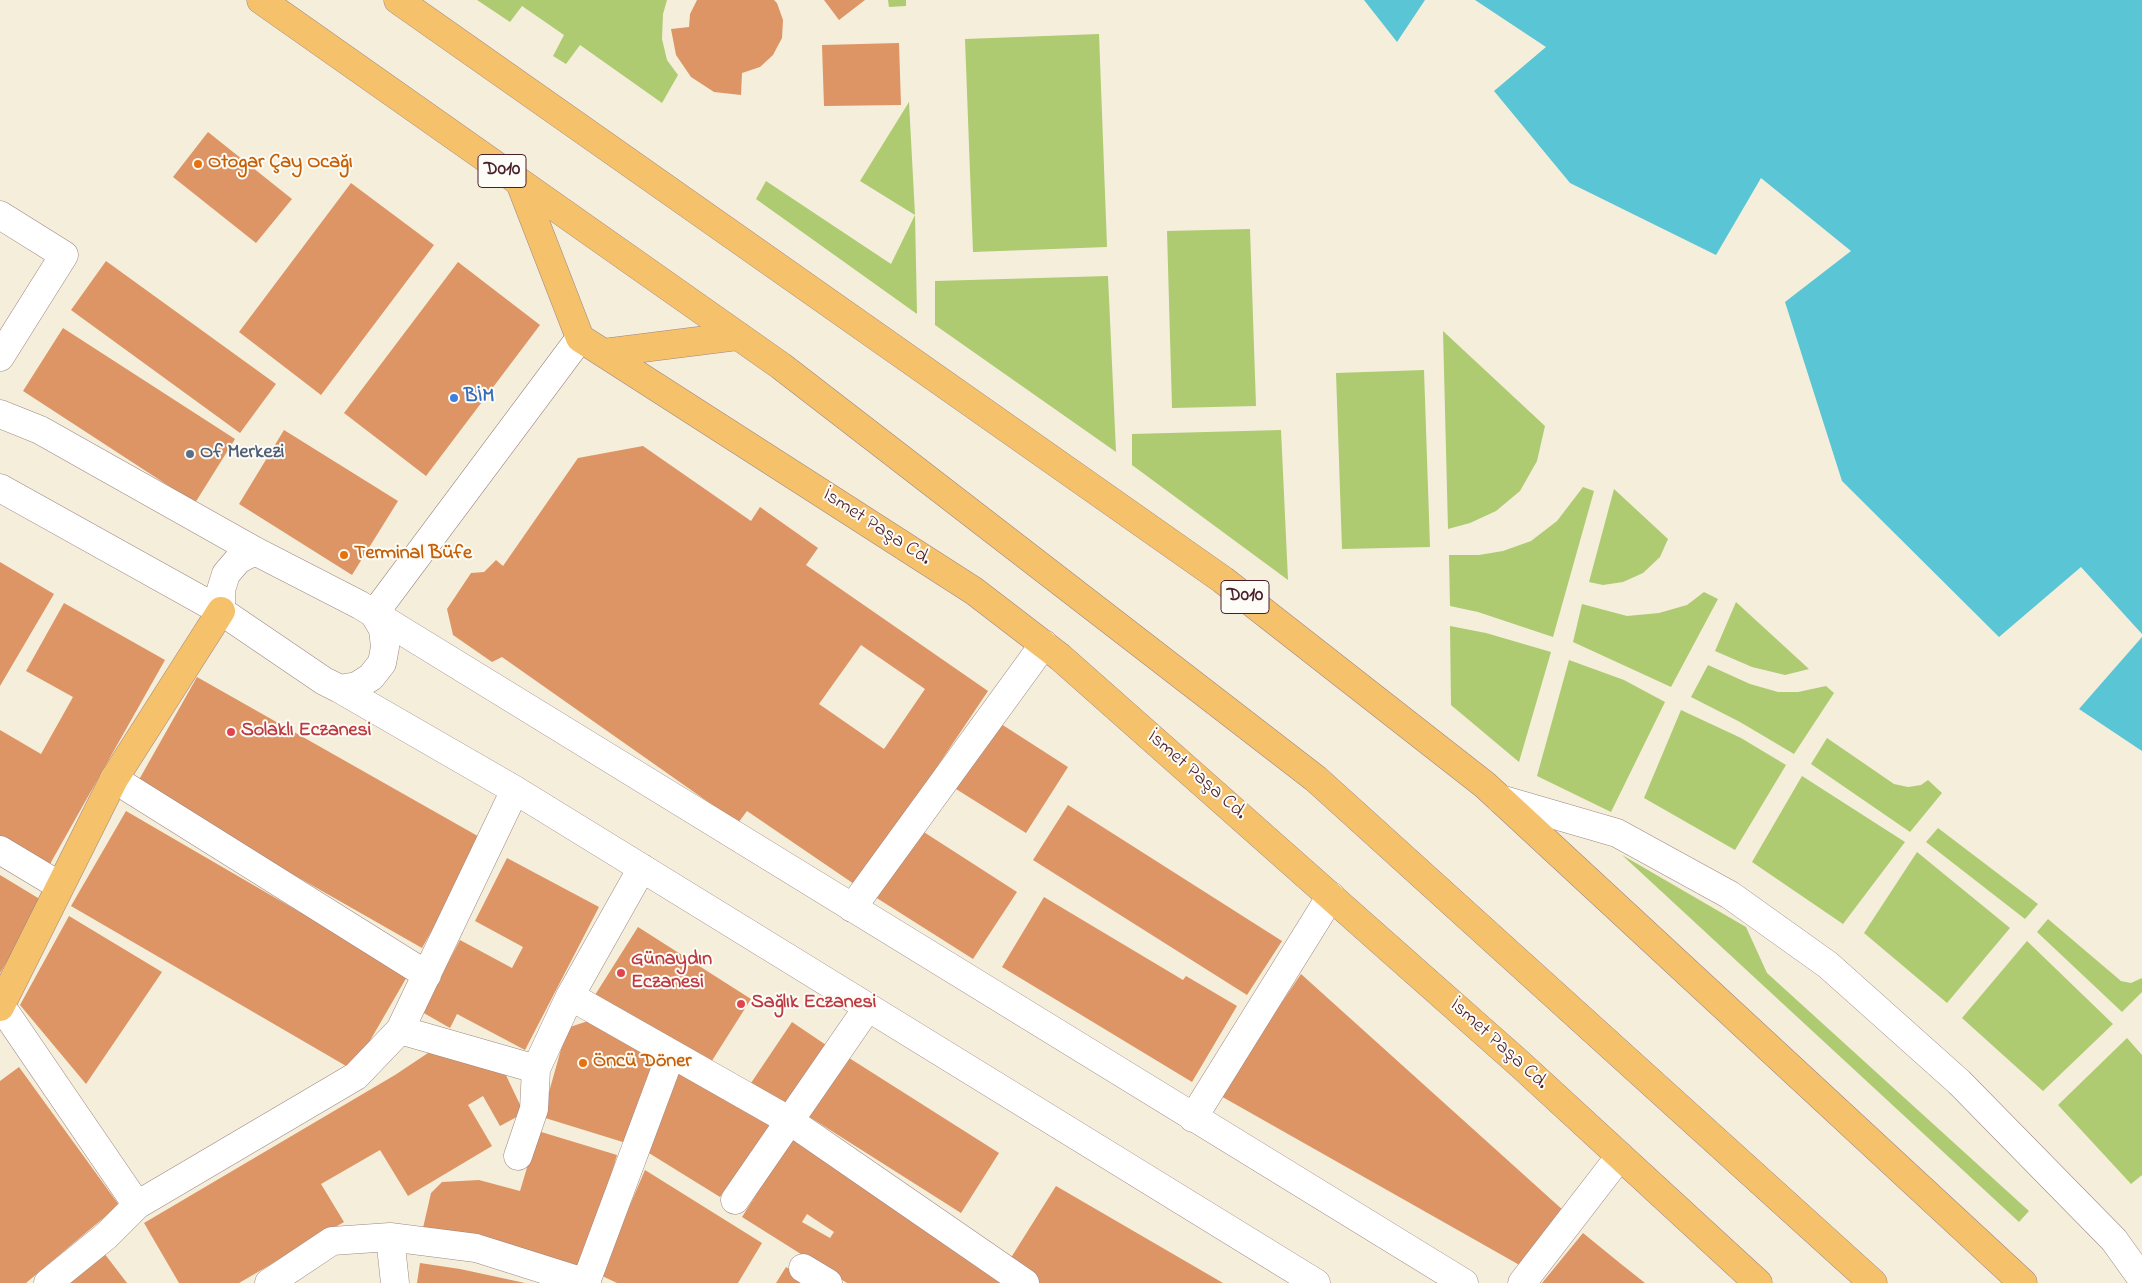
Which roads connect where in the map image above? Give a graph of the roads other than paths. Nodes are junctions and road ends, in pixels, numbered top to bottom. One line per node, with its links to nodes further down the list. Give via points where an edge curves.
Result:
1 (398, 0): 18 (main road, D010, via 1223,580)
2 (264, 2): 3 (main road, D010)
3 (520, 183): 5 (main road, D010); 6 (main road)
4 (0, 215): 8 (street, via 64,255)
5 (738, 336): 7 (main road); 50 (main road, D010, via 1316,779)
6 (580, 338): 7 (main road, İsmet Paşa Cd.); 12 (street)
7 (603, 353): 14 (main road, İsmet Paşa Cd., via 974,591)
8 (0, 357)
9 (0, 414): 11 (street, via 40,430)
10 (1, 491): 13 (street)
11 (255, 551): 12 (street); 13 (street, via 238,560 226,574 221,590)
12 (367, 610): 15 (street, via 382,629 385,646 382,663 371,677 357,686); 23 (street)
13 (221, 611): 15 (street); 16 (main road)
14 (1044, 644): 22 (main road, İsmet Paşa Cd.); 23 (street)
15 (332, 685): 17 (street)
16 (114, 779): 21 (main road); 24 (street)
17 (516, 790): 20 (street); 24 (street)
18 (1500, 799): 39 (street, via 1617,833 1730,895 1828,965 1966,1089 2114,1240); 51 (main road, D010)
19 (0, 850): 21 (street)
20 (642, 868): 25 (street); 27 (street)
21 (60, 886): 26 (main road)
22 (1331, 896): 31 (street); 34 (main road, İsmet Paşa Cd.)
23 (852, 908): 31 (street)
24 (426, 975): 28 (street)
25 (570, 996): 29 (street); 30 (street)
26 (0, 1006): 36 (street)
27 (868, 1007): 32 (street); 46 (street)
28 (400, 1030): 30 (street); 36 (street, via 356,1076)
29 (671, 1054): 32 (street); 43 (street)
30 (536, 1069): 33 (street, via 534,1109)
31 (1193, 1118): 47 (street)
32 (790, 1121): 35 (street); 45 (street)
33 (518, 1156)
34 (1620, 1156): 48 (street); 49 (main road, İsmet Paşa Cd.)
35 (735, 1200)
36 (136, 1205): 40 (street, via 106,1236)
37 (390, 1237): 41 (street, via 332,1241); 42 (street); 43 (street, via 476,1248)
38 (803, 1268): 44 (street)
39 (2142, 1279)
40 (48, 1283)
41 (269, 1283)
42 (395, 1283)
43 (586, 1283)
44 (828, 1283)
45 (1025, 1283)
46 (1316, 1283)
47 (1464, 1283)
48 (1522, 1283)
49 (1758, 1283)
50 (1873, 1283)
51 (2022, 1283)

